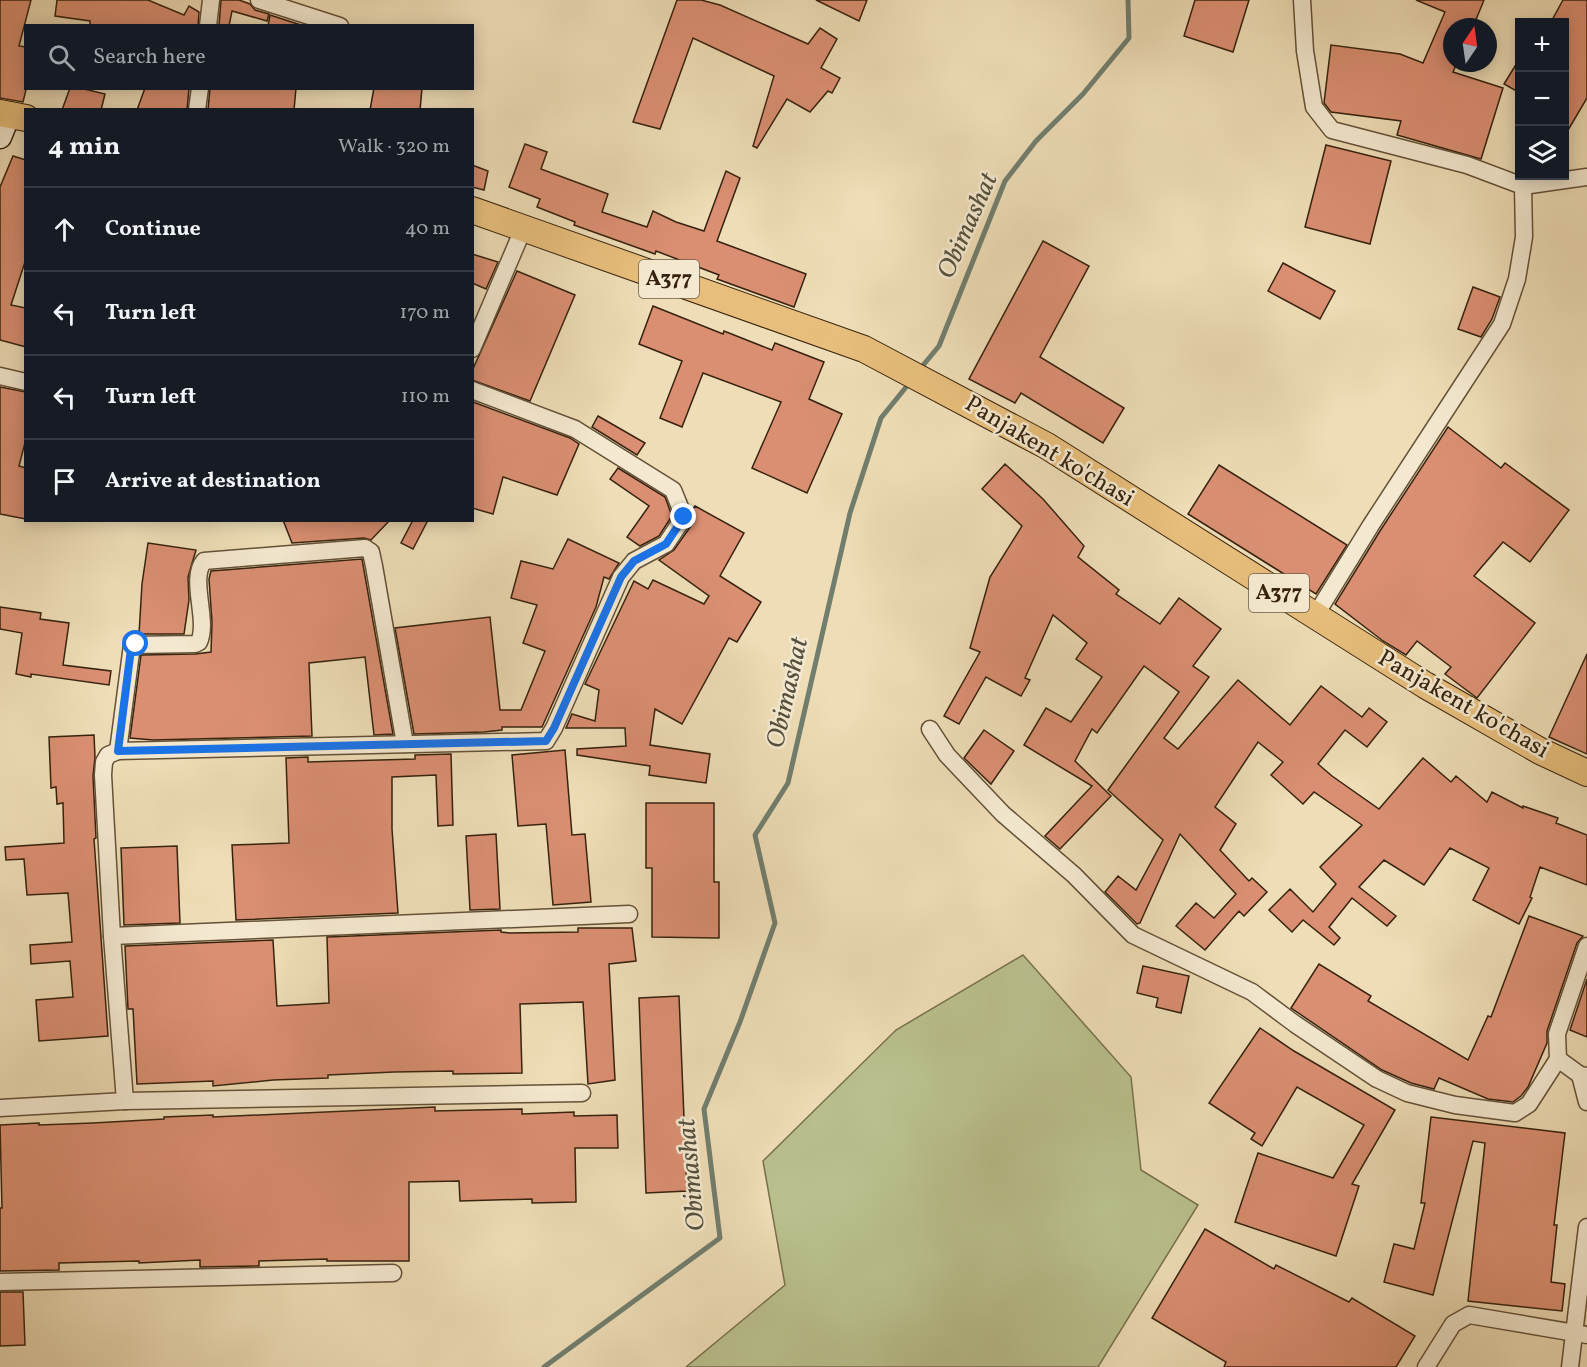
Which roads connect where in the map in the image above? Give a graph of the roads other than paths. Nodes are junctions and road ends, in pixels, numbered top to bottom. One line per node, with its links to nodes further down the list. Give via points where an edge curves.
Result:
1 (211, 0): 4 (street)
2 (259, 0): 5 (street)
3 (1302, 0): 9 (street, via 1314,107 1332,130 1467,165)
4 (208, 24)
5 (334, 24)
6 (200, 90): 7 (street)
7 (197, 108)
8 (1584, 177): 9 (street)
9 (1523, 186): 16 (street, via 1524,237 1517,279 1502,324)
10 (474, 211): 11 (main road, Panjakent ko'chasi / A377)
11 (524, 227): 12 (street); 16 (main road, Panjakent ko'chasi / A377, via 864,349 1047,446)
12 (474, 344)
13 (0, 376): 14 (street)
14 (24, 381)
15 (474, 391): 18 (street, via 575,429 673,490 684,517 666,544 634,561 621,577 546,741)
16 (1315, 616): 20 (main road, Panjakent ko'chasi / A377, via 1501,730)
17 (930, 729): 24 (street, via 947,755 1003,814 1074,875 1133,934 1252,992 1377,1079 1407,1093 1455,1106 1515,1113 1529,1104)
18 (405, 744): 19 (street); 19 (street, via 374,566 366,548 204,561 199,571 199,642 132,645)
19 (118, 751): 22 (street, via 108,755 104,766)
20 (1587, 773)
21 (629, 914): 22 (street)
22 (112, 936): 27 (street)
23 (1587, 946): 24 (street, via 1557,1034)
24 (1558, 1059): 25 (street)
25 (1583, 1076): 28 (street)
26 (582, 1093): 27 (street)
27 (125, 1101): 29 (street)
28 (1587, 1102)
29 (0, 1108)
30 (1587, 1227): 33 (street)
31 (393, 1273): 32 (street)
32 (0, 1282)
33 (1581, 1334): 34 (street, via 1468,1316 1453,1324); 35 (street)
34 (1426, 1367)
35 (1570, 1367)

